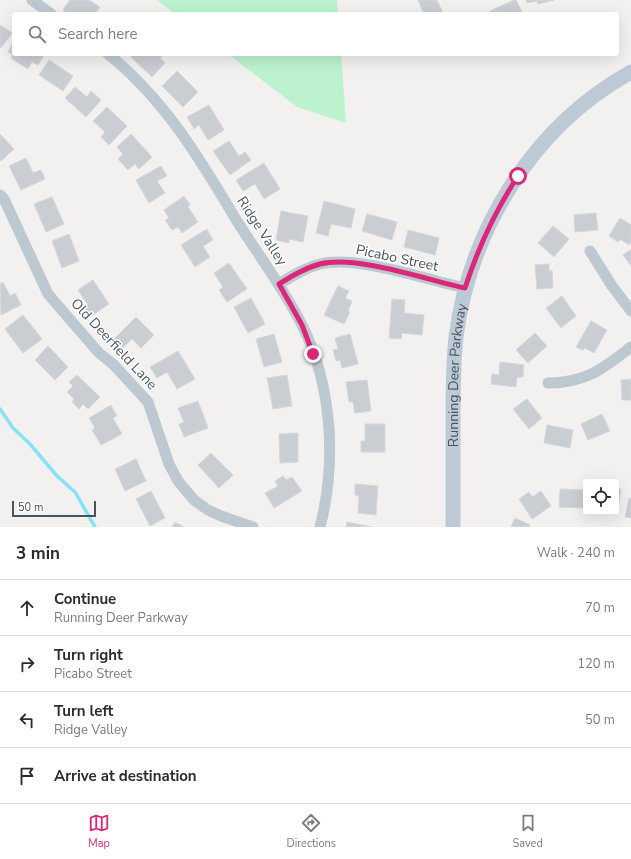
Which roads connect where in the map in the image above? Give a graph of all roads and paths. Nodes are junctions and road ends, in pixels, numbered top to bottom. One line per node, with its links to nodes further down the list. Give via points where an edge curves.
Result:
1 (32, 0): 2 (street)
2 (48, 12)
3 (110, 56): 7 (street, Ridge Valley, via 156,99 193,148 257,253)
4 (631, 72): 8 (street, Running Deer Parkway, via 572,115 532,156 493,217)
5 (0, 194): 12 (street, Old Deerfield Lane, via 48,294 99,353 113,364 148,402 169,464 186,491 208,510)
6 (590, 251): 9 (street)
7 (279, 284): 8 (street, Picabo Street, via 303,270 321,264 350,262); 13 (street, Ridge Valley, via 308,339 325,403 329,471)
8 (465, 288): 14 (street, Running Deer Parkway, via 458,321 454,362)
9 (631, 311)
10 (631, 347): 11 (street, via 582,380)
11 (548, 383)
12 (254, 527)
13 (320, 527)
14 (453, 527)

